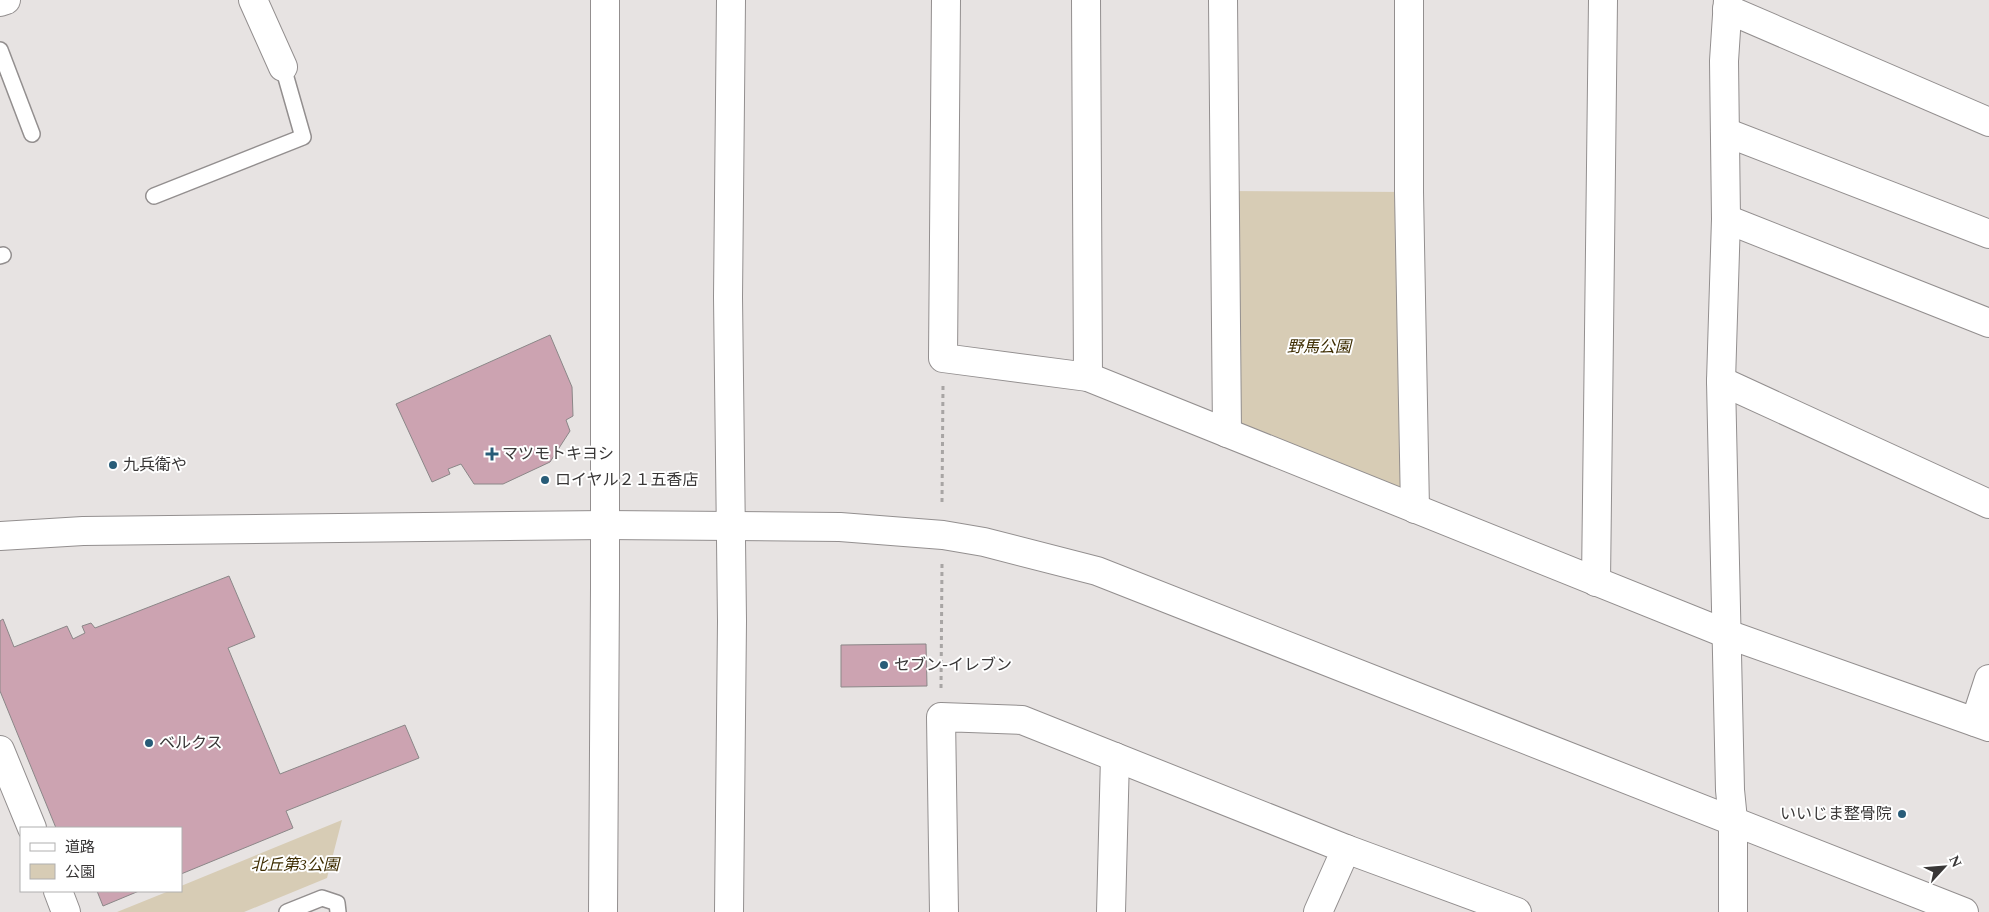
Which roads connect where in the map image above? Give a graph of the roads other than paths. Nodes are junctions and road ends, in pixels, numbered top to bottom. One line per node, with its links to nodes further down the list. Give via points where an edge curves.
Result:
1 (6, 0): 10 (street)
2 (252, 0): 13 (street)
3 (605, 0): 26 (street)
4 (731, 0): 27 (street, via 728,287)
5 (946, 0): 21 (street, via 943,358)
6 (1086, 0): 21 (street)
7 (1223, 0): 23 (street)
8 (1410, 0): 25 (street)
9 (1603, 0): 29 (street)
10 (0, 2)
11 (1727, 4): 14 (street); 15 (street)
12 (0, 50): 16 (lane)
13 (283, 67): 17 (lane, via 303,137)
14 (1989, 122)
15 (1725, 132): 18 (street); 19 (street)
16 (32, 134)
17 (154, 196)
18 (1726, 219): 20 (street); 22 (street)
19 (1989, 234)
20 (1989, 323)
21 (1088, 377): 23 (street)
22 (1721, 381): 24 (street); 30 (street)
23 (1227, 433): 25 (street)
24 (1989, 504)
25 (1415, 509): 29 (street)
26 (605, 525): 27 (street); 28 (street, via 83,531); 42 (street)
27 (731, 526): 35 (street, via 840,527 943,536 984,542 1097,571); 43 (street)
28 (0, 536)
29 (1596, 582): 30 (street)
30 (1727, 634): 32 (street); 35 (street)
31 (1989, 680): 32 (street)
32 (1982, 725)
33 (0, 750): 36 (street)
34 (1115, 757): 37 (street); 44 (street, via 1022,720 941,716); 45 (street)
35 (1732, 820): 48 (street); 49 (street)
36 (32, 827)
37 (1346, 849): 46 (street); 47 (street)
38 (58, 892): 39 (street)
39 (66, 912)
40 (287, 912): 41 (lane, via 322,898 337,903)
41 (338, 912)
42 (603, 912)
43 (729, 912)
44 (944, 912)
45 (1111, 912)
46 (1318, 912)
47 (1517, 912)
48 (1733, 912)
49 (1964, 912)

